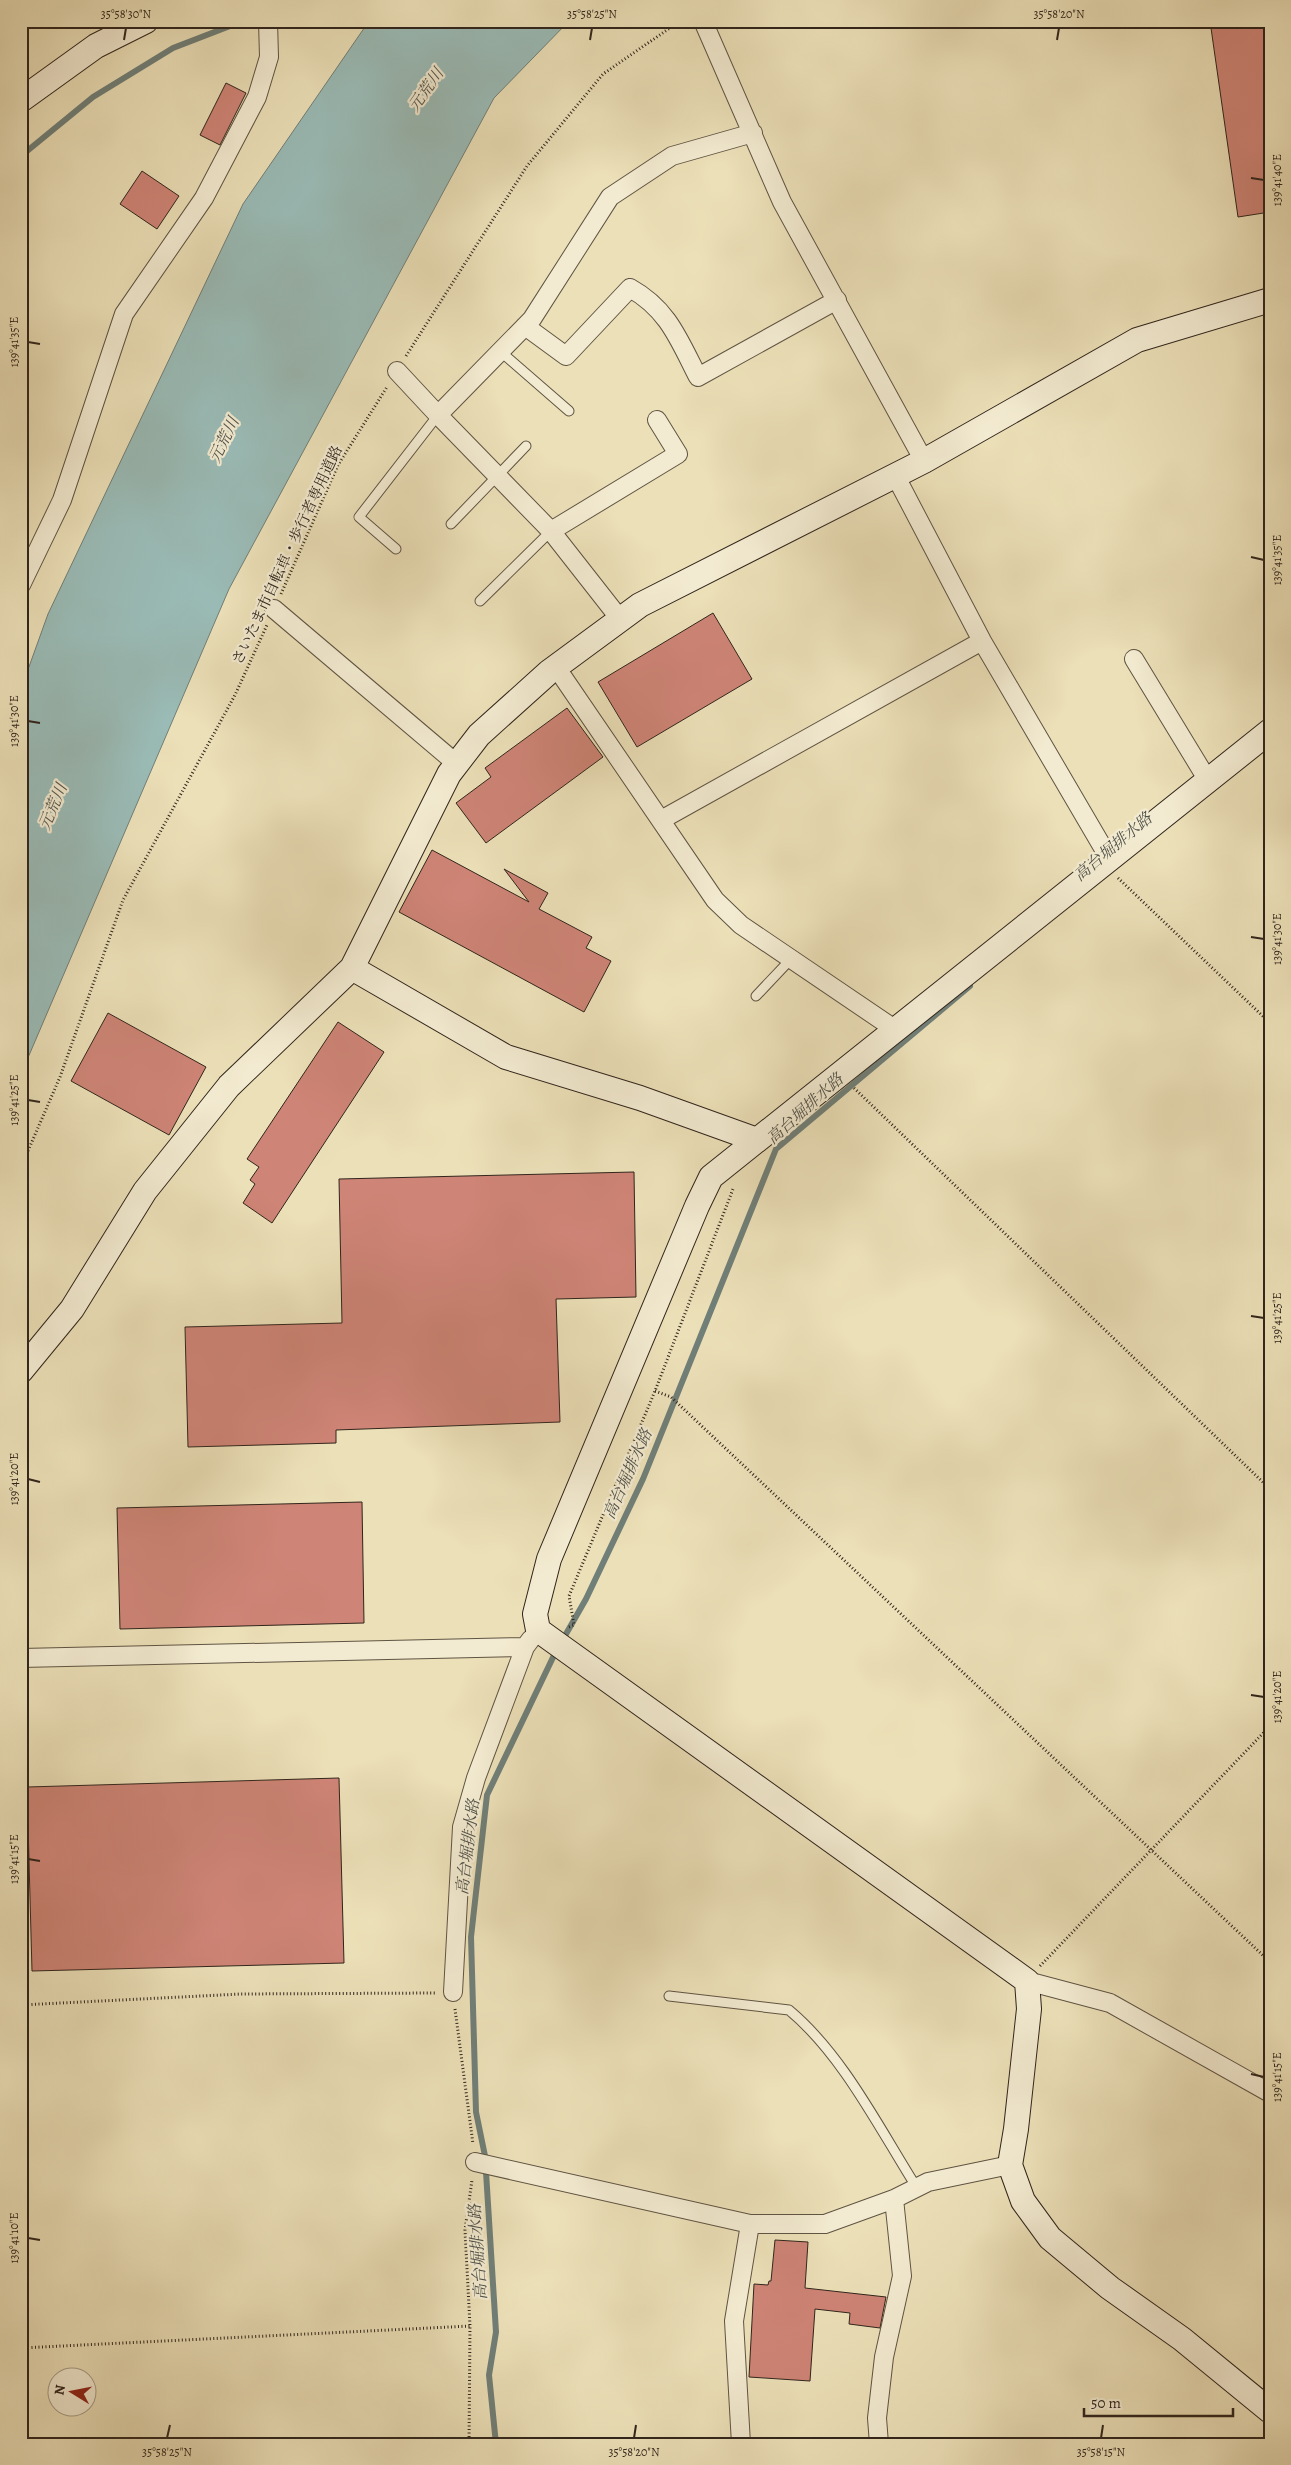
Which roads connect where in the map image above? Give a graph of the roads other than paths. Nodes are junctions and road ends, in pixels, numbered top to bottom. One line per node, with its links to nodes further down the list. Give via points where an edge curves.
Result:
1 (146, 21): 4 (street, via 96,46)
2 (268, 21): 21 (street, via 269,57 257,97 204,198 124,314 62,500)
3 (703, 21): 5 (street)
4 (21, 100)
5 (753, 133): 6 (street, via 782,202); 8 (street, via 672,156 610,197)
6 (837, 300): 8 (street, via 698,377 668,320 649,298 630,288 566,356); 15 (street)
7 (1270, 300): 15 (street, via 1137,340)
8 (525, 326): 9 (street)
9 (500, 352): 11 (lane); 12 (street)
10 (397, 371): 12 (street)
11 (569, 410)
12 (438, 415): 17 (street); 20 (lane, via 359,517)
13 (657, 420): 19 (street, via 678,454)
14 (526, 446): 17 (lane)
15 (924, 461): 16 (street)
16 (895, 475): 25 (street, via 640,605); 26 (street)
17 (497, 476): 18 (lane); 19 (street)
18 (451, 524)
19 (551, 531): 23 (lane); 25 (street)
20 (396, 549)
21 (26, 564): 22 (street)
22 (21, 585)
23 (480, 601)
24 (274, 609): 30 (street)
25 (620, 619): 28 (street)
26 (982, 641): 32 (street); 33 (street)
27 (1134, 659): 31 (street)
28 (556, 667): 30 (street, via 479,735); 32 (street)
29 (1270, 731): 31 (street)
30 (457, 764): 35 (street, via 449,774)
31 (1207, 779): 33 (street)
32 (661, 820): 34 (street, via 715,900 741,925)
33 (1106, 861): 37 (street)
34 (791, 959): 36 (lane); 37 (street)
35 (352, 968): 38 (street, via 506,1057 640,1098); 39 (street, via 230,1086 145,1191 72,1309)
36 (756, 996)
37 (896, 1030): 38 (street)
38 (757, 1140): 40 (street, via 711,1177 697,1206 549,1558 535,1614)
39 (21, 1371)
40 (536, 1638): 41 (street); 42 (street); 43 (street, via 476,1778 462,1827)
41 (21, 1658)
42 (1027, 1981): 45 (street, via 1110,2003); 47 (street, via 1029,2009)
43 (453, 1992)
44 (669, 1996): 48 (lane, via 789,2010 835,2058)
45 (1270, 2093)
46 (475, 2162): 50 (street)
47 (1010, 2166): 48 (street, via 928,2182); 51 (street, via 1023,2201 1050,2238 1110,2288 1182,2338)
48 (917, 2188): 49 (street)
49 (894, 2199): 50 (street, via 825,2224); 53 (street, via 902,2276 884,2357 877,2418)
50 (750, 2224): 52 (street, via 734,2321)
51 (1270, 2410)
52 (741, 2444)
53 (879, 2444)

